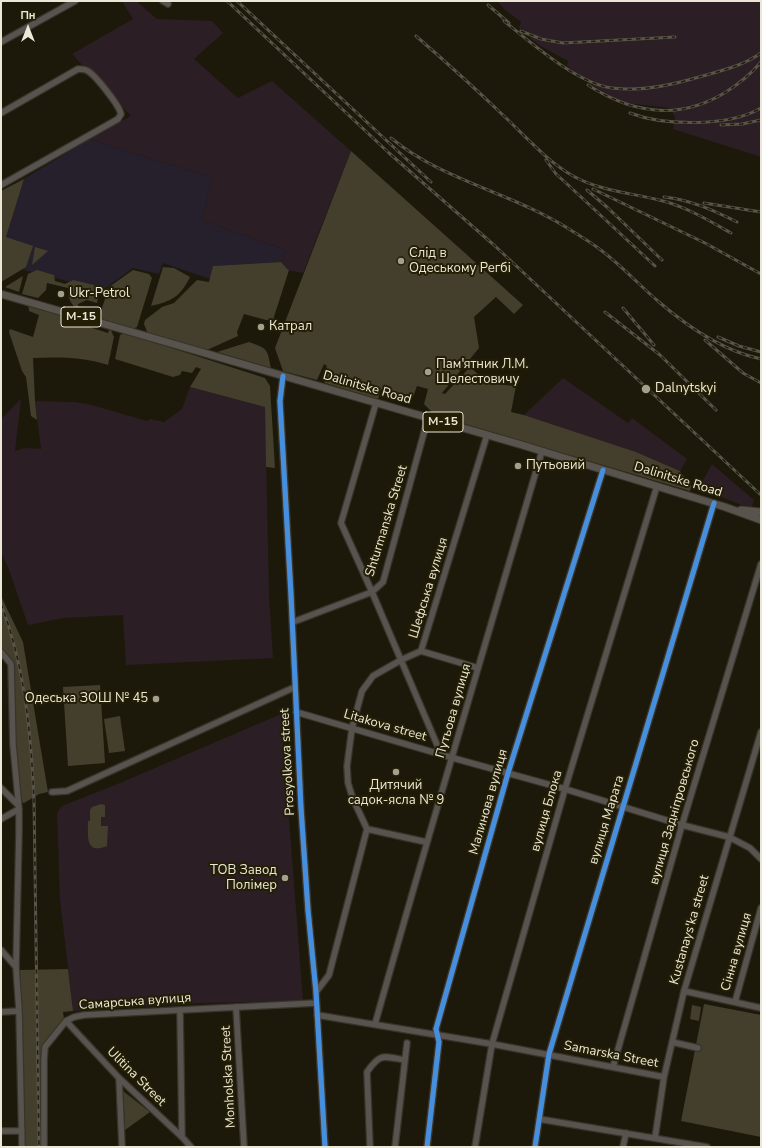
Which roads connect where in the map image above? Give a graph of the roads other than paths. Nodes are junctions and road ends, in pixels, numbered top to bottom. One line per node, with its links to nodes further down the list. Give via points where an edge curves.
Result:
1 (75, 1): 2 (street)
2 (1, 42)
3 (1, 113): 4 (street, via 78,69 86,70 96,78 120,111 118,119)
4 (1, 185)
5 (1, 294): 6 (main road, Dalinitske Road / М-15)
6 (282, 376): 7 (main road, Dalinitske Road / М-15); 19 (street, Prosyolkova street, via 280,401)
7 (376, 403): 8 (main road, Dalinitske Road / М-15); 18 (street, via 341,523)
8 (428, 418): 9 (main road, Dalinitske Road / М-15); 18 (street, Shturmanska Street, via 383,582)
9 (487, 435): 10 (main road, Dalinitske Road / М-15); 20 (street, Шефська вулиця)
10 (542, 451): 11 (main road, Dalinitske Road / М-15); 23 (street, Путьова вулиця)
11 (603, 470): 12 (main road, Dalinitske Road / М-15); 31 (street, Малинова вулиця)
12 (657, 486): 13 (main road, Dalinitske Road / М-15); 33 (street, вулиця Блока)
13 (714, 503): 14 (main road, Dalinitske Road / М-15); 36 (street, вулиця Марата)
14 (725, 507): 15 (main road, М-15); 16 (main road, М-15)
15 (761, 512)
16 (760, 522)
17 (761, 564): 38 (street, вулиця Задніпровського)
18 (372, 592): 19 (street, Shturmanska Street); 22 (street)
19 (293, 622): 24 (street, Prosyolkova street)
20 (421, 651): 22 (street, Шефська вулиця); 23 (street)
21 (1, 652): 35 (street, via 11,664)
22 (401, 660): 26 (street, Шефська вулиця, via 369,681 362,691); 29 (street)
23 (478, 668): 30 (street, Путьова вулиця)
24 (295, 687): 25 (street, Prosyolkova street); 34 (street, via 67,791)
25 (296, 712): 26 (street, Litakova street); 47 (street, Prosyolkova street, via 308,910)
26 (352, 728): 29 (street, Litakova street); 39 (street, Шефська вулиця, via 347,766 348,783)
27 (761, 732): 28 (street, Kustanays'ka street)
28 (758, 749): 40 (street, Kustanays'ka street)
29 (441, 754): 30 (street, Litakova street)
30 (453, 758): 31 (street, Litakova street); 41 (street, Путьова вулиця)
31 (508, 773): 33 (street, Litakova street); 58 (street, Малинова вулиця, via 436,1029)
32 (1, 788): 35 (street)
33 (565, 789): 36 (street, Litakova street); 61 (street, вулиця Блока)
34 (52, 792)
35 (18, 807): 37 (street); 45 (street)
36 (623, 807): 38 (street, Litakova street); 63 (street, вулиця Марата)
37 (1, 819)
38 (682, 825): 40 (street, Litakova street); 65 (street, вулиця Задніпровського)
39 (367, 829): 41 (street); 47 (street, via 329,974)
40 (729, 837): 42 (street, Litakova street, via 750,848); 46 (street, Kustanays'ka street)
41 (426, 842): 57 (street, Путьова вулиця)
42 (761, 859)
43 (761, 908): 48 (street, Сінна вулиця)
44 (1, 950): 45 (street)
45 (16, 967): 54 (street)
46 (684, 991): 48 (street); 59 (street, Kustanays'ka street)
47 (316, 992): 49 (street, Prosyolkova street)
48 (735, 1002): 51 (street)
49 (316, 1003): 50 (street, Самарська вулиця); 55 (street, Prosyolkova street)
50 (236, 1007): 52 (street, Самарська вулиця); 78 (street, Monholska Street)
51 (761, 1008)
52 (180, 1010): 56 (street, Самарська вулиця, via 84,1015); 72 (street)
53 (1, 1012): 54 (street)
54 (19, 1012): 70 (street)
55 (317, 1014): 57 (street, Samarska Street); 79 (street, Prosyolkova street)
56 (66, 1021): 67 (street, Ulitina Street); 75 (street, Самарська вулиця, via 45,1047)
57 (374, 1024): 58 (street, Samarska Street)
58 (437, 1035): 61 (street, Samarska Street); 82 (street, Малинова вулиця, via 439,1042)
59 (672, 1042): 62 (street); 66 (street, Kustanays'ka street)
60 (407, 1043): 64 (street)
61 (492, 1044): 63 (street, Samarska Street); 83 (street, вулиця Блока)
62 (698, 1048)
63 (549, 1054): 65 (street, Samarska Street); 68 (street, вулиця Марата)
64 (405, 1060): 80 (street, via 381,1057 376,1059 367,1072); 81 (street)
65 (613, 1067): 66 (street, Samarska Street)
66 (664, 1077): 73 (street, Kustanays'ka street)
67 (119, 1078): 72 (street, Ulitina Street); 76 (street)
68 (540, 1119): 71 (street); 84 (street, вулиця Марата)
69 (1, 1131): 70 (street)
70 (22, 1131): 74 (street)
71 (626, 1133): 73 (street); 85 (street)
72 (182, 1137): 77 (street, Ulitina Street)
73 (654, 1138): 86 (street)
74 (22, 1147)
75 (44, 1147)
76 (122, 1147)
77 (191, 1147)
78 (244, 1147)
79 (325, 1147)
80 (370, 1147)
81 (395, 1147)
82 (427, 1147)
83 (475, 1147)
84 (535, 1147)
85 (623, 1147)
86 (704, 1147)

